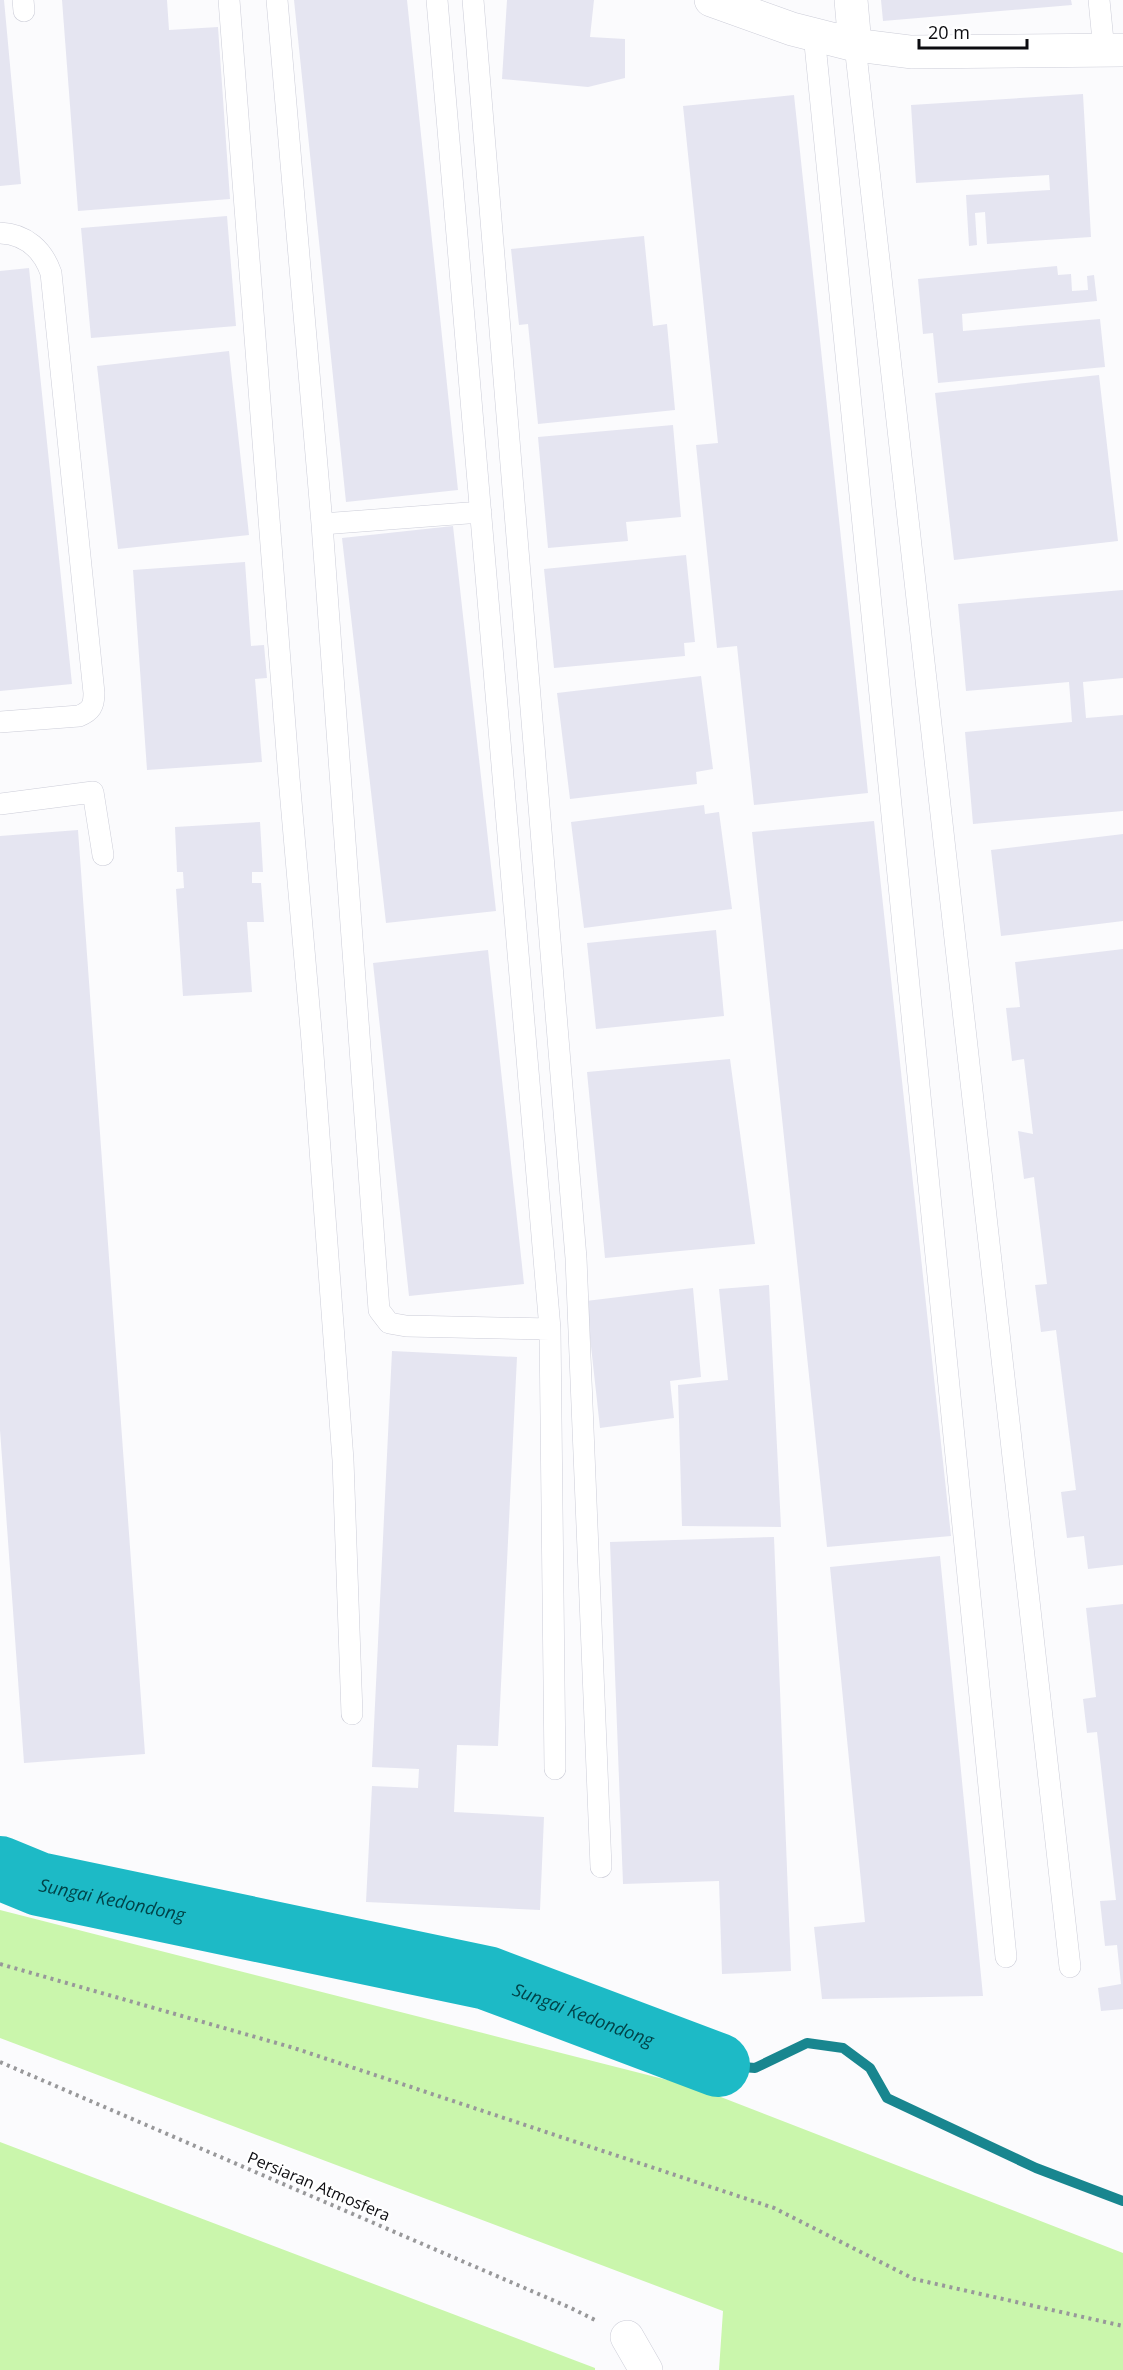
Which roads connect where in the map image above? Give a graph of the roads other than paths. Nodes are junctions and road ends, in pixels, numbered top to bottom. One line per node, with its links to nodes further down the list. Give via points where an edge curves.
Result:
1 (229, 0): 18 (lane, via 341,1437)
2 (277, 0): 13 (lane)
3 (437, 0): 12 (lane)
4 (473, 0): 20 (lane, via 576,1258)
5 (711, 0): 8 (street)
6 (851, 0): 9 (street)
7 (1099, 0): 10 (lane)
8 (814, 34): 9 (street); 21 (lane)
9 (855, 45): 10 (street, via 911,52); 22 (lane)
10 (1114, 50)
11 (0, 233): 14 (lane, via 27,239 46,258 51,273 94,693 89,712 79,716)
12 (481, 512): 13 (lane); 17 (lane)
13 (322, 524): 17 (lane, via 379,1310 388,1323 406,1326)
14 (0, 722)
15 (0, 804): 16 (lane, via 93,792)
16 (103, 855)
17 (550, 1329): 19 (lane)
18 (352, 1714)
19 (555, 1769)
20 (601, 1867)
21 (1006, 1957)
22 (1070, 1967)
23 (627, 2337): 24 (street)
24 (646, 2370)

